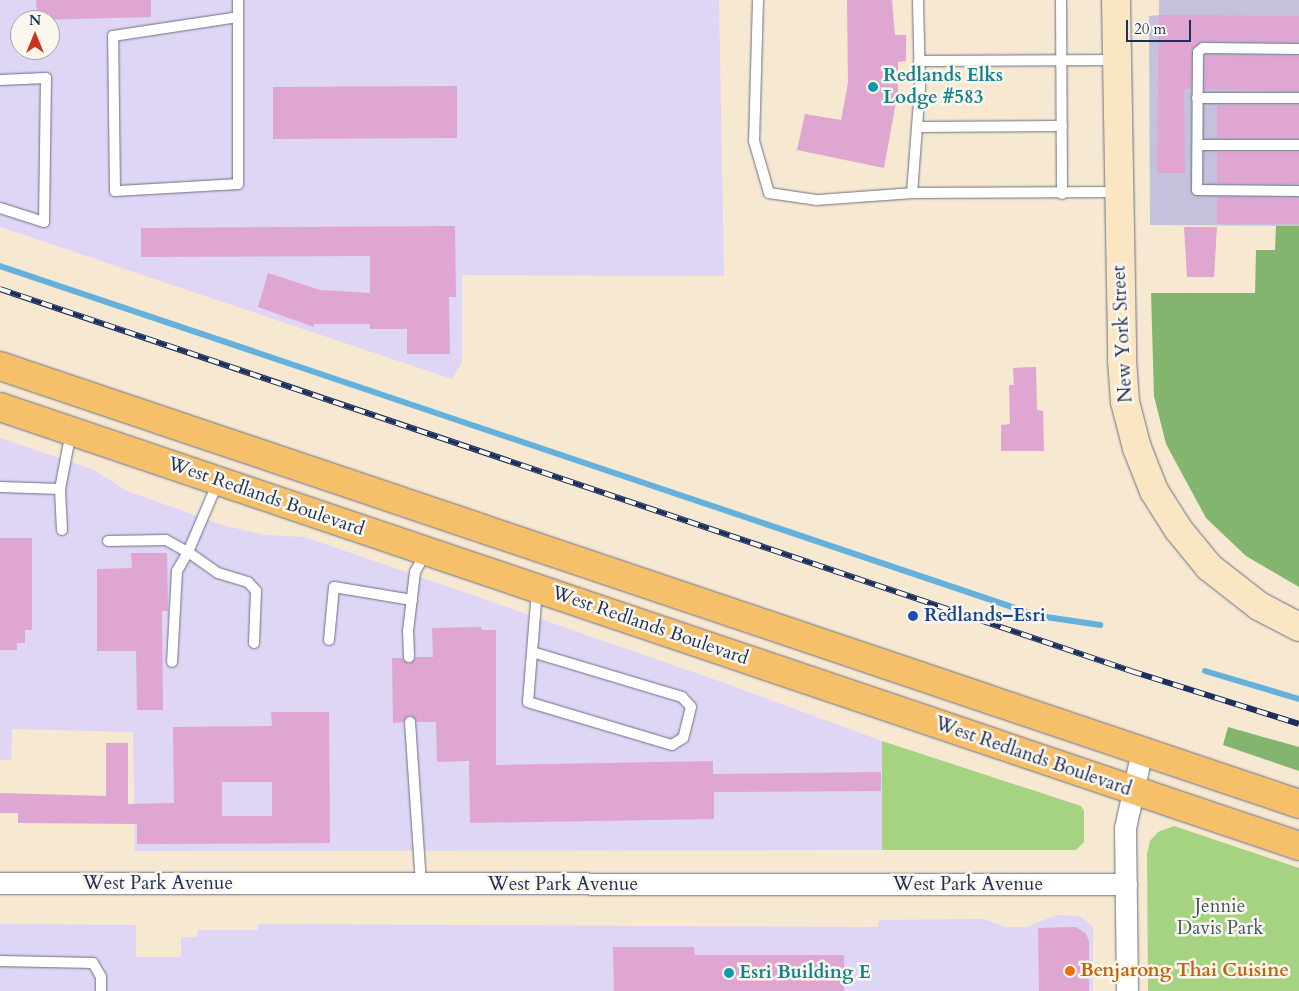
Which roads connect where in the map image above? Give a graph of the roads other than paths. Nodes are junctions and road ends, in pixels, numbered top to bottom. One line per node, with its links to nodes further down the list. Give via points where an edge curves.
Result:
1 (238, 0): 6 (lane)
2 (758, 0): 20 (lane, via 754,141 769,193 817,200)
3 (918, 0): 10 (lane)
4 (1061, 0): 8 (lane)
5 (1116, 0): 9 (street, New York Street)
6 (238, 17): 6 (lane, via 238,184 115,191 113,36)
7 (1299, 49): 12 (lane, via 1203,48 1198,52)
8 (1062, 60): 9 (lane); 10 (lane); 14 (lane)
9 (1117, 60): 19 (street, New York Street)
10 (919, 61): 15 (lane)
11 (0, 80): 22 (lane, via 46,78 44,222)
12 (1197, 98): 13 (lane); 16 (lane)
13 (1299, 98)
14 (1062, 126): 15 (lane); 21 (lane)
15 (918, 127): 20 (lane)
16 (1198, 145): 17 (lane); 18 (lane, via 1197,190)
17 (1299, 145)
18 (1299, 191)
19 (1118, 192): 21 (lane); 35 (street, New York Street, via 1125,402 1137,448 1154,491 1178,530 1209,566 1259,606)
20 (912, 193): 21 (lane)
21 (1062, 194)
22 (0, 208)
23 (0, 366): 42 (main road, West Redlands Boulevard)
24 (0, 407): 25 (main road, West Redlands Boulevard)
25 (71, 431): 26 (main road, West Redlands Boulevard); 28 (lane)
26 (218, 481): 31 (main road, West Redlands Boulevard); 32 (lane)
27 (0, 487): 28 (lane)
28 (60, 489): 29 (lane)
29 (62, 530)
30 (108, 541): 32 (lane, via 166,540)
31 (426, 551): 33 (main road, West Redlands Boulevard); 34 (lane, via 415,572)
32 (188, 552): 37 (lane, via 218,573 248,582 256,591); 40 (lane, via 177,571)
33 (537, 588): 38 (lane); 43 (main road, West Redlands Boulevard)
34 (412, 600): 36 (lane, via 334,587); 39 (lane)
35 (1299, 627)
36 (329, 640)
37 (254, 643)
38 (532, 652): 38 (lane, via 528,702 672,745 684,738 691,707 682,697)
39 (409, 658)
40 (172, 662)
41 (410, 722): 47 (lane)
42 (1142, 751): 43 (street); 44 (main road, West Redlands Boulevard)
43 (1132, 790): 45 (main road, West Redlands Boulevard); 48 (street, via 1125,828)
44 (1299, 804)
45 (1299, 846)
46 (0, 883): 47 (street, West Park Avenue)
47 (421, 884): 48 (street, West Park Avenue)
48 (1126, 884): 51 (street)
49 (0, 961): 50 (lane, via 93,963 101,977)
50 (100, 991)
51 (1127, 991)

